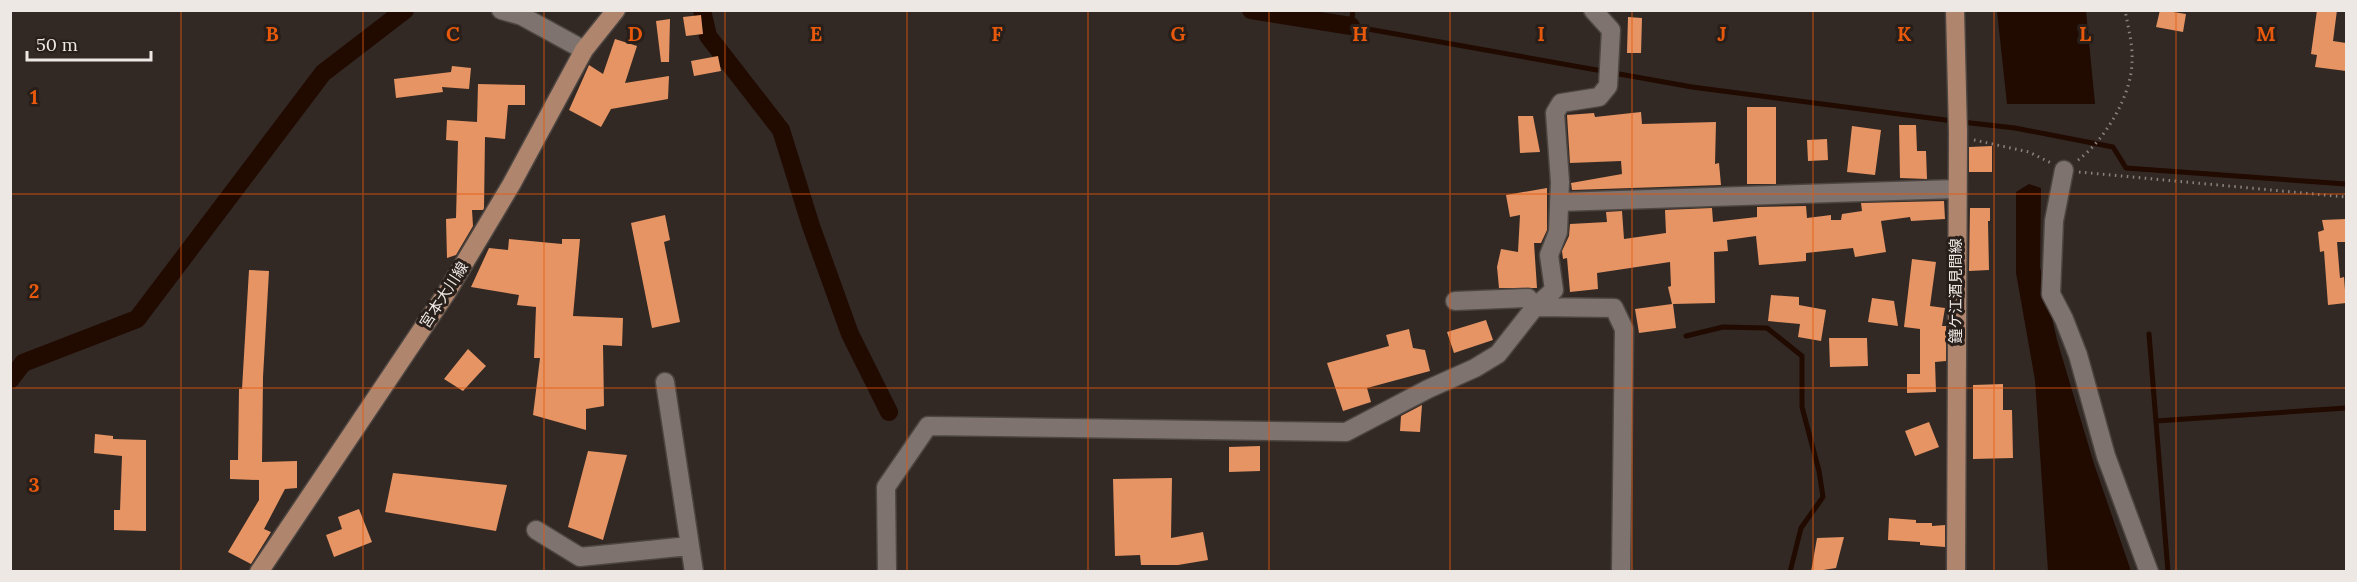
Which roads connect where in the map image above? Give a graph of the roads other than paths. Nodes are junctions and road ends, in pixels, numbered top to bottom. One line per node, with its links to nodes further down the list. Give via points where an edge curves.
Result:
1 (501, 10): 5 (street, via 522,16)
2 (616, 10): 5 (main road, 宮本大川線)
3 (1593, 10): 8 (street, via 1611,30 1608,86 1599,97 1561,103 1555,113)
4 (1955, 10): 7 (main road, 鐘ケ江酒見間線)
5 (585, 50): 14 (main road, 宮本大川線, via 477,244)
6 (2064, 170): 19 (street, via 2054,221 2051,294 2078,356 2106,456)
7 (1956, 189): 8 (street); 18 (main road, 鐘ケ江酒見間線)
8 (1559, 202): 10 (street, via 1558,232 1549,255 1554,290)
9 (1455, 300): 10 (street, via 1528,298)
10 (1535, 307): 16 (street, via 1498,354 1346,432 928,426 886,487); 17 (street, via 1614,308 1624,329)
11 (665, 382): 13 (street)
12 (536, 530): 13 (street, via 580,557)
13 (689, 546): 15 (street)
14 (259, 572)
15 (694, 572)
16 (886, 572)
17 (1621, 572)
18 (1956, 572)
19 (2149, 572)

